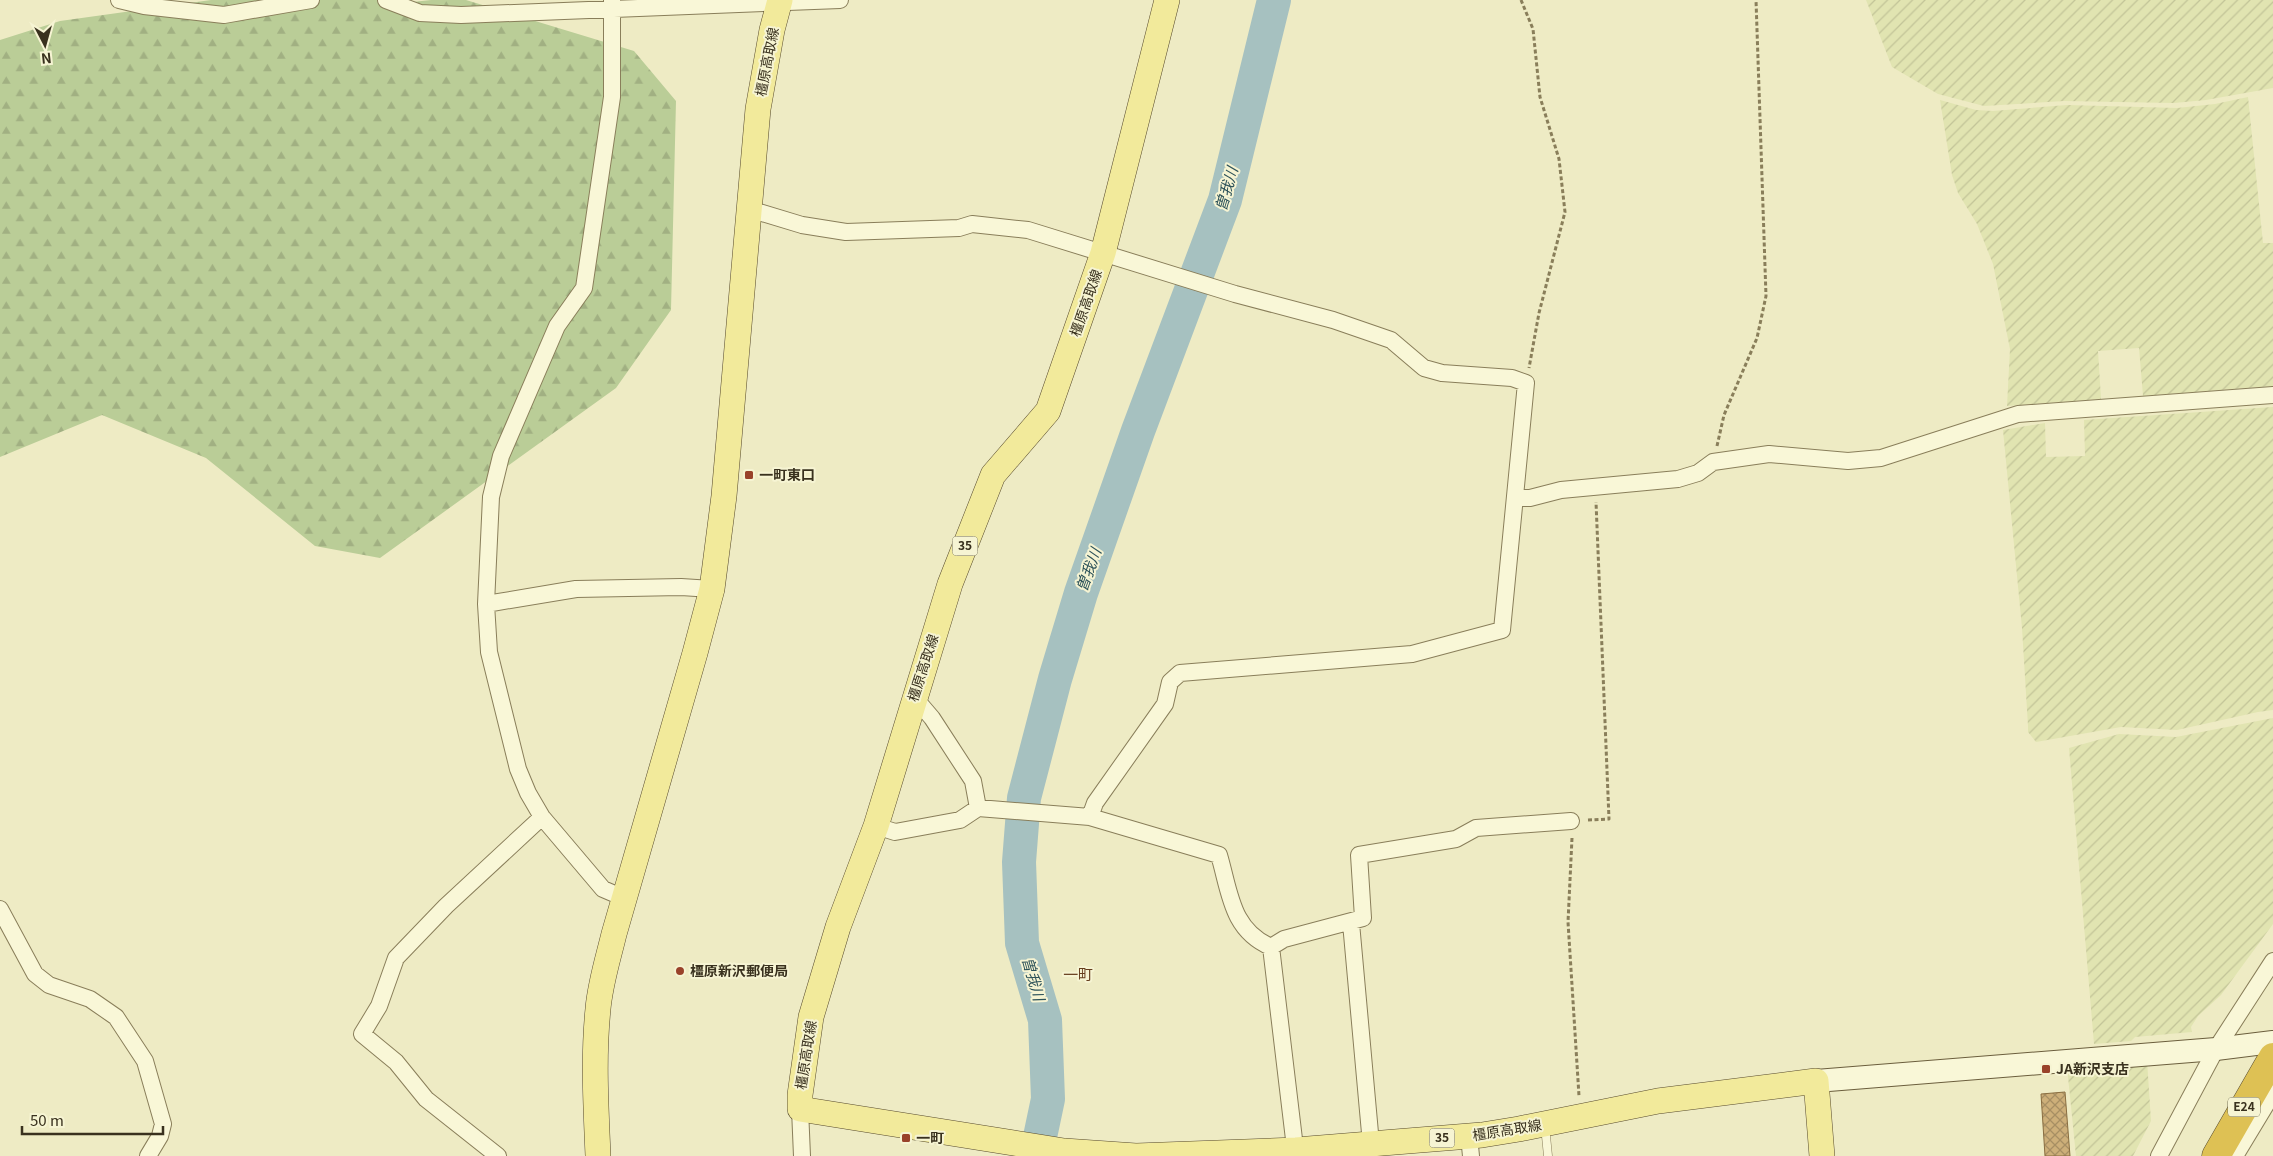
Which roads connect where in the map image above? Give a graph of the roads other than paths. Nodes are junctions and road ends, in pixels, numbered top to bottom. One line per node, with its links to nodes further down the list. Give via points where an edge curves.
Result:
1 (119, 0): 2 (street, via 153,8 224,15)
2 (311, 0)
3 (386, 0): 7 (street, via 420,14 461,16)
4 (840, 0): 6 (street)
5 (1167, 0): 9 (main road, 橿原高取線 / 35)
6 (780, 1): 7 (street); 8 (main road, 橿原高取線, via 758,109)
7 (612, 4): 13 (street, via 612,97 584,288 557,326 501,456 491,497)
8 (749, 209): 9 (street, via 802,226 846,232 959,228 972,224 1028,230); 12 (main road, 橿原高取線, via 724,496)
9 (1103, 253): 11 (street, via 1391,340 1424,368 1442,373 1512,378 1526,383); 14 (main road, 橿原高取線 / 35, via 1048,411 993,475 950,584)
10 (2273, 395): 11 (street, via 2018,414 1881,458 1848,461 1768,454 1713,462 1698,473 1678,479 1595,486)
11 (1515, 498): 17 (street, via 1502,630 1412,654 1180,673 1170,682 1165,704 1095,803)
12 (712, 588): 13 (street, via 576,589); 20 (main road, 橿原高取線)
13 (486, 604): 16 (street, via 489,652 518,769)
14 (914, 697): 15 (street, via 932,718 973,781); 19 (main road, 橿原高取線 / 35)
15 (983, 808): 17 (street); 19 (street, via 960,820 895,832)
16 (542, 817): 20 (street, via 603,890); 36 (street, via 446,906 396,958 379,1006 362,1034 396,1062 426,1099)
17 (1090, 817): 23 (street, via 1219,855 1238,921 1257,941)
18 (1571, 821): 22 (street, via 1476,828 1456,839 1359,855 1363,918)
19 (876, 826): 30 (main road, 橿原高取線 / 35, via 838,927 812,1017)
20 (624, 898): 37 (main road, 橿原高取線, via 598,1007 595,1067)
21 (0, 909): 35 (street, via 35,974 49,985 90,999 116,1017 145,1061 163,1124)
22 (1351, 923): 23 (street, via 1284,939); 32 (street)
23 (1271, 947): 34 (street)
24 (2273, 961): 26 (street)
25 (2273, 1042): 26 (street)
26 (2216, 1049): 28 (street); 41 (street)
27 (2273, 1057): 42 (highway, E24)
28 (1816, 1081): 31 (main road, 橿原高取線 / 35, via 1658,1101); 40 (main road)
29 (2273, 1093): 43 (street)
30 (800, 1109): 34 (main road, 橿原高取線 / 35, via 1064,1151 1136,1156); 38 (street)
31 (1544, 1124): 33 (main road, 橿原高取線 / 35); 39 (lane)
32 (1371, 1144): 33 (main road, 橿原高取線 / 35); 34 (main road, 橿原高取線 / 35)
33 (1470, 1146)
34 (1296, 1153)
35 (148, 1156)
36 (498, 1156)
37 (598, 1156)
38 (802, 1156)
39 (1548, 1156)
40 (1822, 1156)
41 (2159, 1156)
42 (2216, 1156)
43 (2235, 1156)

